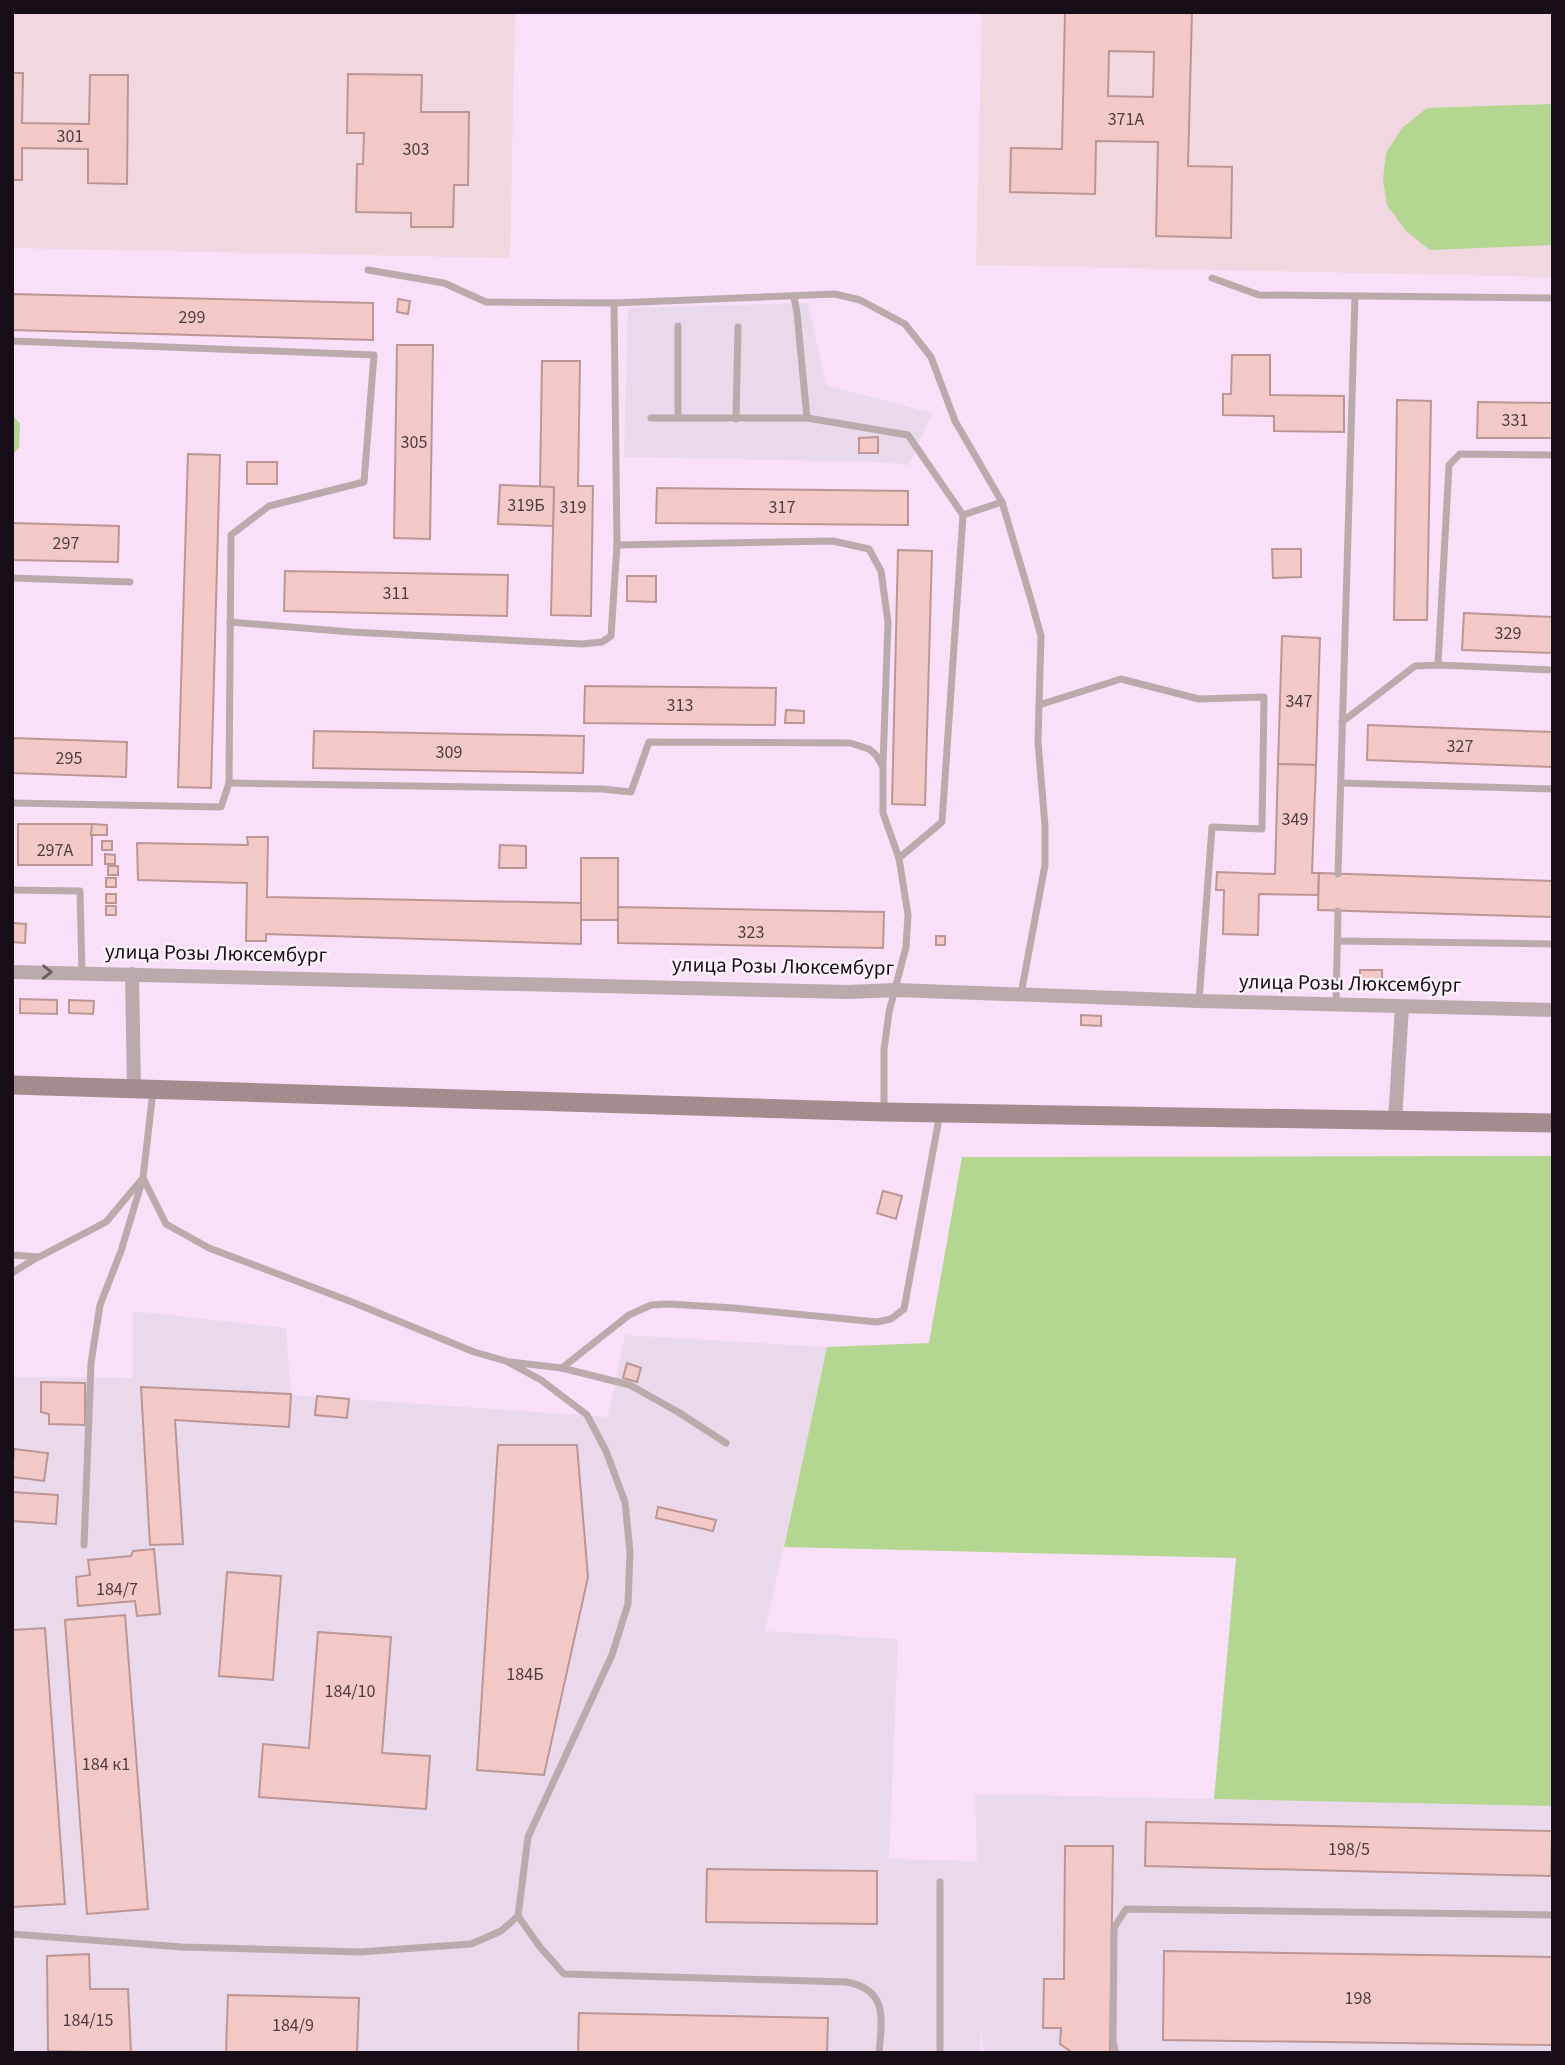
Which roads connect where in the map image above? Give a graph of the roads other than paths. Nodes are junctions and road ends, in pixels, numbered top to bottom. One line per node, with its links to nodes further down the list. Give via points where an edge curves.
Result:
1 (368, 270): 6 (lane, via 444,283 486,302)
2 (1212, 278): 3 (lane, via 1259,295)
3 (1355, 296): 5 (lane); 24 (lane)
4 (794, 297): 6 (lane); 12 (lane); 15 (lane, via 835,295 860,300 905,324 932,357 955,421)
5 (1553, 298)
6 (614, 303): 17 (lane)
7 (678, 326): 11 (lane)
8 (738, 327): 13 (lane)
9 (12, 341): 20 (lane, via 374,355 365,482 269,506 231,535)
10 (651, 418): 11 (lane)
11 (678, 418): 13 (lane)
12 (807, 418): 13 (lane); 16 (lane, via 908,435)
13 (736, 419)
14 (1553, 455): 21 (lane, via 1460,454 1449,464)
15 (1002, 502): 16 (lane); 23 (lane, via 1041,636)
16 (963, 514): 30 (lane, via 942,822)
17 (617, 545): 20 (lane, via 611,636 602,642); 25 (lane, via 833,541 869,549 881,571 888,622)
18 (12, 578): 19 (lane)
19 (130, 582)
20 (230, 622): 26 (lane)
21 (1438, 665): 22 (lane); 24 (lane, via 1415,666)
22 (1553, 670)
23 (1039, 705): 40 (lane, via 1045,865); 41 (lane, via 1121,679 1199,699 1264,697 1262,829 1212,827)
24 (1342, 722): 27 (lane)
25 (883, 767): 26 (lane, via 869,749 850,743 649,742 631,792); 30 (lane, via 883,813)
26 (229, 783): 29 (lane, via 222,807)
27 (1341, 783): 28 (lane); 31 (lane)
28 (1553, 789)
29 (12, 803)
30 (899, 858): 39 (lane, via 908,915)
31 (1338, 874)
32 (12, 890): 37 (lane, via 80,891)
33 (1338, 911): 34 (lane)
34 (1338, 941): 35 (lane); 42 (lane)
35 (1553, 944)
36 (12, 972): 37 (street, улица Розы Люксембург, one-way to 37)
37 (82, 973): 38 (street, улица Розы Люксембург)
38 (132, 974): 39 (street, улица Розы Люксембург); 46 (street)
39 (896, 990): 40 (street, улица Розы Люксембург); 47 (lane, via 884,1050)
40 (1021, 994): 41 (street, улица Розы Люксембург)
41 (1199, 1001): 42 (street, улица Розы Люксембург)
42 (1336, 1005): 43 (street, улица Розы Люксембург)
43 (1402, 1007): 44 (street, улица Розы Люксембург); 49 (street)
44 (1553, 1010)
45 (12, 1085): 46 (main road)
46 (144, 1090): 47 (main road); 51 (lane)
47 (884, 1112): 48 (main road)
48 (940, 1112): 49 (main road); 56 (lane, via 904,1309 891,1319 846,1320 651,1305 629,1315)
49 (1395, 1121): 50 (main road)
50 (1553, 1123)
51 (142, 1178): 53 (lane, via 106,1222); 55 (lane, via 166,1224 209,1248); 58 (lane, via 100,1305 91,1363)
52 (12, 1255): 53 (lane)
53 (39, 1257): 54 (lane)
54 (12, 1273)
55 (506, 1361): 56 (lane); 61 (lane, via 541,1380 587,1415 625,1502 630,1552 628,1604 612,1655 528,1837)
56 (562, 1368): 57 (lane, via 630,1385)
57 (726, 1443)
58 (84, 1545)
59 (940, 1882): 64 (lane)
60 (1553, 1915): 65 (lane, via 1126,1909 1114,1927)
61 (517, 1916): 62 (lane, via 501,1931 471,1944 359,1952 182,1947); 63 (lane, via 564,1974 861,1985 872,1993 882,2015)
62 (12, 1934)
63 (879, 2053)
64 (940, 2053)
65 (1116, 2053)

